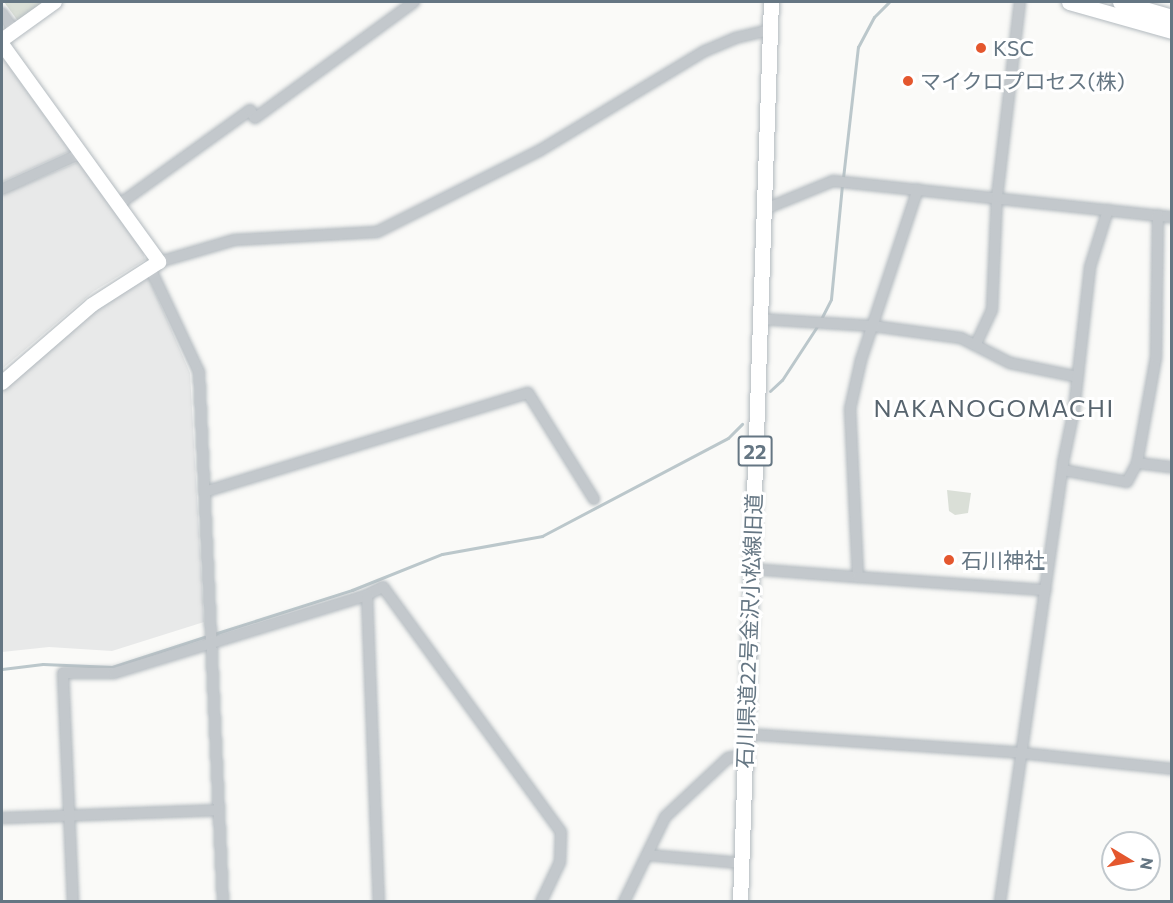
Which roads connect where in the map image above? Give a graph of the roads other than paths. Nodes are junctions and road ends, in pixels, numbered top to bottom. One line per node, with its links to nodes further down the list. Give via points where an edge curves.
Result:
1 (55, 2): 10 (street)
2 (414, 2): 17 (street, via 255,118 250,110)
3 (771, 2): 9 (main road, 石川県道22号金沢小松線旧道 / 22)
4 (1020, 2): 16 (street)
5 (1069, 2): 11 (main road)
6 (1120, 2): 8 (main road)
7 (2, 14): 10 (street)
8 (1172, 17)
9 (771, 30): 18 (main road, 石川県道22号金沢小松線旧道 / 22); 22 (street, via 735,38 705,51 539,151 377,232 234,240)
10 (14, 31): 12 (street)
11 (1172, 31)
12 (2, 42): 13 (street)
13 (79, 154): 14 (street); 17 (street)
14 (2, 189)
15 (918, 189): 16 (street); 18 (street, via 833,181); 24 (street)
16 (997, 197): 19 (street); 25 (street, via 992,310)
17 (118, 205): 22 (street)
18 (765, 209): 23 (main road, 石川県道22号金沢小松線旧道 / 22)
19 (1108, 210): 20 (street); 26 (street, via 1090,267)
20 (1158, 215): 21 (street); 28 (street, via 1156,357)
21 (1172, 217)
22 (154, 265): 27 (street, via 92,305); 31 (street, via 199,372)
23 (760, 319): 24 (street); 33 (main road, 石川県道22号金沢小松線旧道 / 22)
24 (873, 326): 25 (street); 34 (street, via 850,410)
25 (976, 344): 26 (street, via 1010,363)
26 (1078, 377): 30 (street)
27 (2, 383)
28 (1137, 463): 29 (street); 30 (street, via 1127,482)
29 (1172, 467)
30 (1063, 470): 35 (street)
31 (204, 492): 32 (street, via 528,393); 37 (street)
32 (594, 500)
33 (751, 569): 34 (street); 38 (main road, 石川県道22号金沢小松線旧道 / 22)
34 (858, 577): 35 (street)
35 (1046, 590): 39 (street)
36 (367, 595): 37 (street); 49 (street); 50 (street, via 383,587 561,832 560,862)
37 (210, 645): 42 (street); 43 (street, via 114,673 63,673)
38 (745, 734): 39 (street); 40 (main road, 石川県道22号金沢小松線旧道 / 22)
39 (1021, 753): 41 (street); 53 (street)
40 (744, 755): 45 (street, via 728,758 665,817); 46 (main road, 石川県道22号金沢小松線旧道 / 22)
41 (1172, 769)
42 (218, 810): 43 (street); 48 (street)
43 (69, 814): 44 (street); 47 (street)
44 (2, 818)
45 (647, 855): 46 (street); 51 (street)
46 (741, 863): 52 (main road, 石川県道22号金沢小松線旧道 / 22)
47 (73, 902)
48 (223, 902)
49 (379, 902)
50 (541, 902)
51 (624, 902)
52 (740, 902)
53 (1000, 902)

